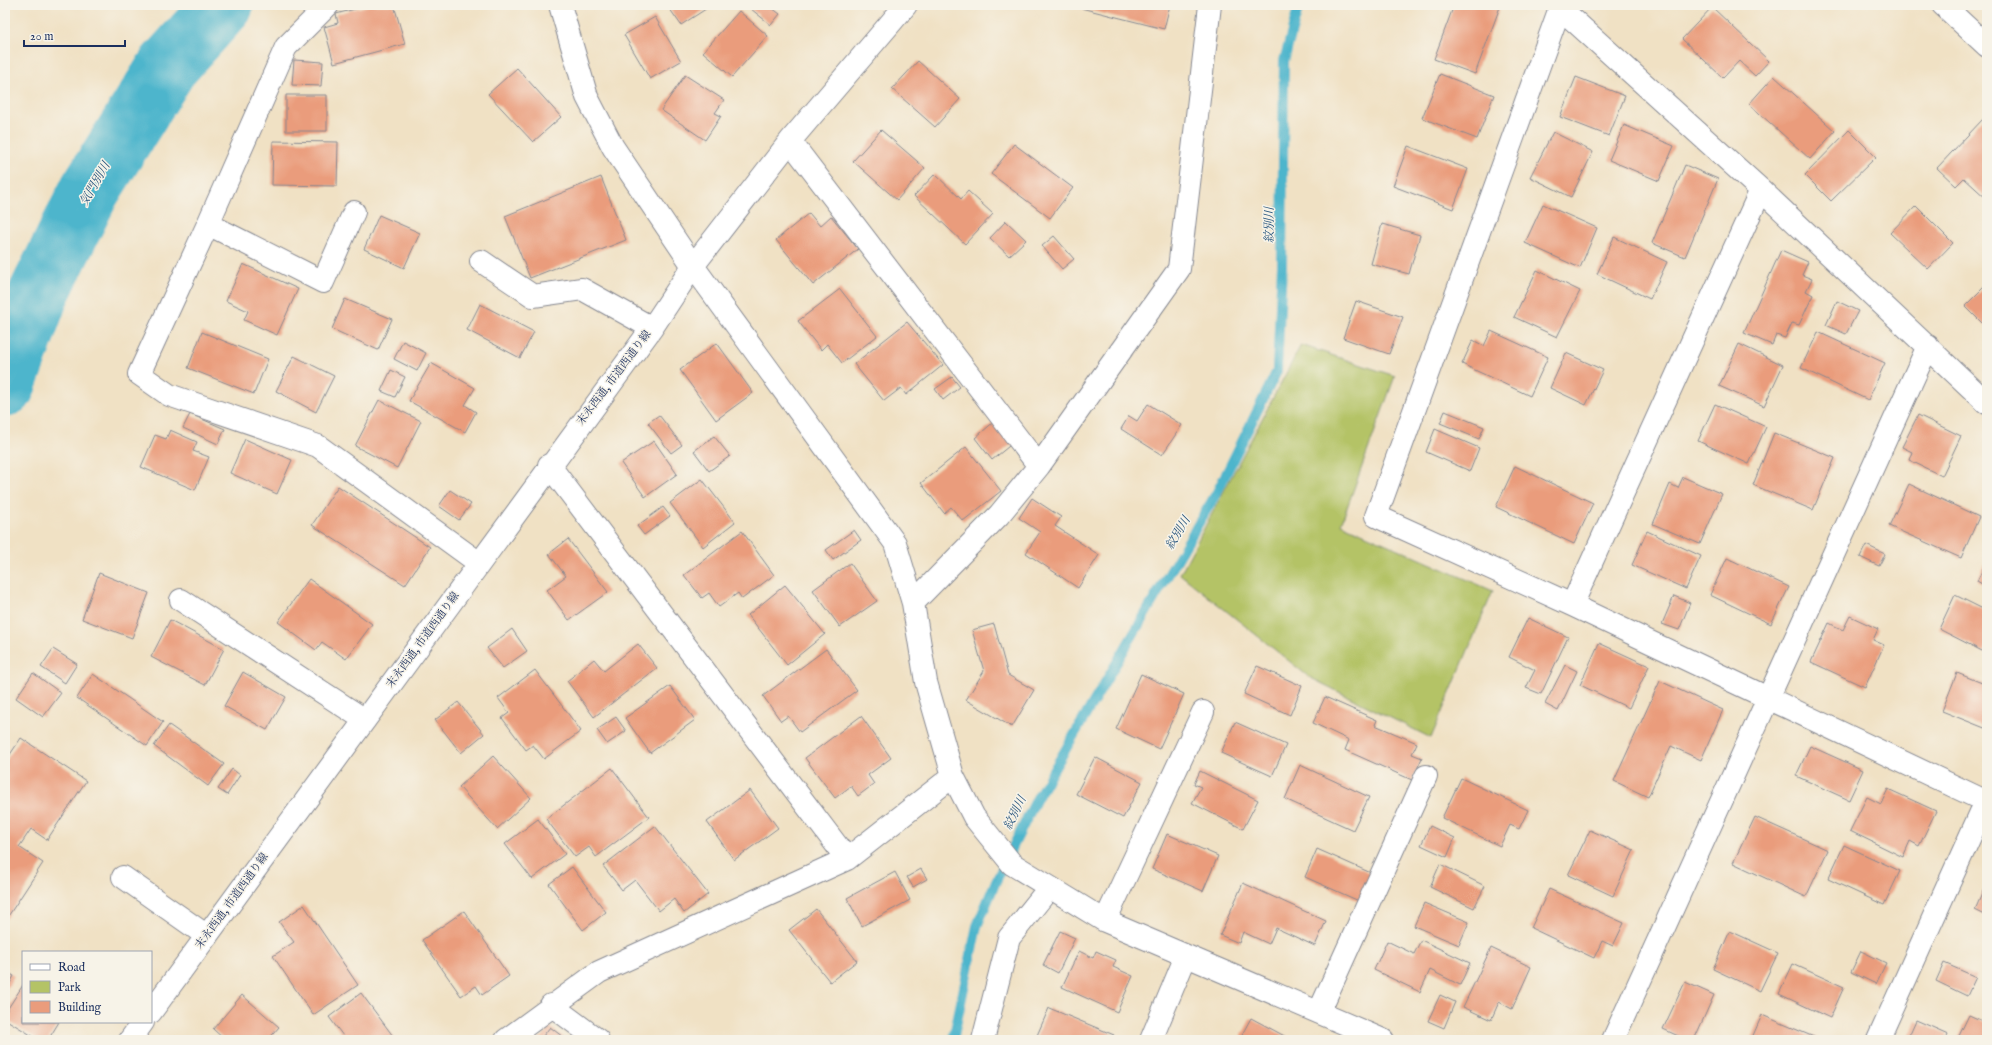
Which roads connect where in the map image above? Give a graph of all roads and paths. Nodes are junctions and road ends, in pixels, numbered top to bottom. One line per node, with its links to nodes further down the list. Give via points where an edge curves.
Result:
1 (328, 5): 11 (street, via 286,47)
2 (560, 5): 13 (street, via 587,97 613,147)
3 (1210, 5): 18 (street, via 1179,269)
4 (1943, 5): 7 (street)
5 (1560, 6): 9 (street); 22 (street, via 1376,516)
6 (898, 8): 8 (street, 末永西通, 市道西通り線)
7 (1987, 46)
8 (790, 141): 13 (street, 末永西通, 市道西通り線); 18 (street)
9 (1761, 190): 15 (street); 22 (street)
10 (354, 212): 11 (street, via 323,282)
11 (208, 224): 19 (street, via 139,374 169,395 318,446)
12 (480, 262): 14 (street, via 533,296 582,289)
13 (693, 266): 14 (street, 末永西通, 市道西通り線); 21 (street, via 895,543)
14 (652, 328): 17 (street, 末永西通, 市道西通り線)
15 (1928, 346): 16 (street); 23 (street)
16 (1987, 403)
17 (550, 465): 19 (street, 末永西通, 市道西通り線); 29 (street)
18 (1039, 466): 21 (street, via 1000,515)
19 (479, 564): 25 (street, 末永西通, 市道西通り線)
20 (181, 600): 25 (street)
21 (913, 603): 26 (street, via 926,682)
22 (1572, 605): 23 (street)
23 (1768, 697): 28 (street); 45 (street)
24 (1203, 712): 32 (street)
25 (365, 720): 33 (street, 末永西通, 市道西通り線)
26 (952, 776): 29 (street); 31 (street, via 974,817 1012,864)
27 (1426, 776): 37 (street)
28 (1987, 801): 46 (street)
29 (847, 859): 35 (street, via 598,972)
30 (123, 877): 33 (street)
31 (1050, 887): 32 (street); 42 (street, via 1010,938)
32 (1105, 920): 34 (street)
33 (207, 936): 36 (street, 末永西通, 市道西通り線)
34 (1186, 956): 37 (street); 43 (street)
35 (551, 1005): 40 (street); 41 (street)
36 (152, 1011)
37 (1319, 1012): 44 (street)
38 (142, 1023): 39 (street)
39 (130, 1040)
40 (506, 1040)
41 (598, 1040)
42 (983, 1040)
43 (1151, 1040)
44 (1383, 1040)
45 (1613, 1040)
46 (1878, 1040)

